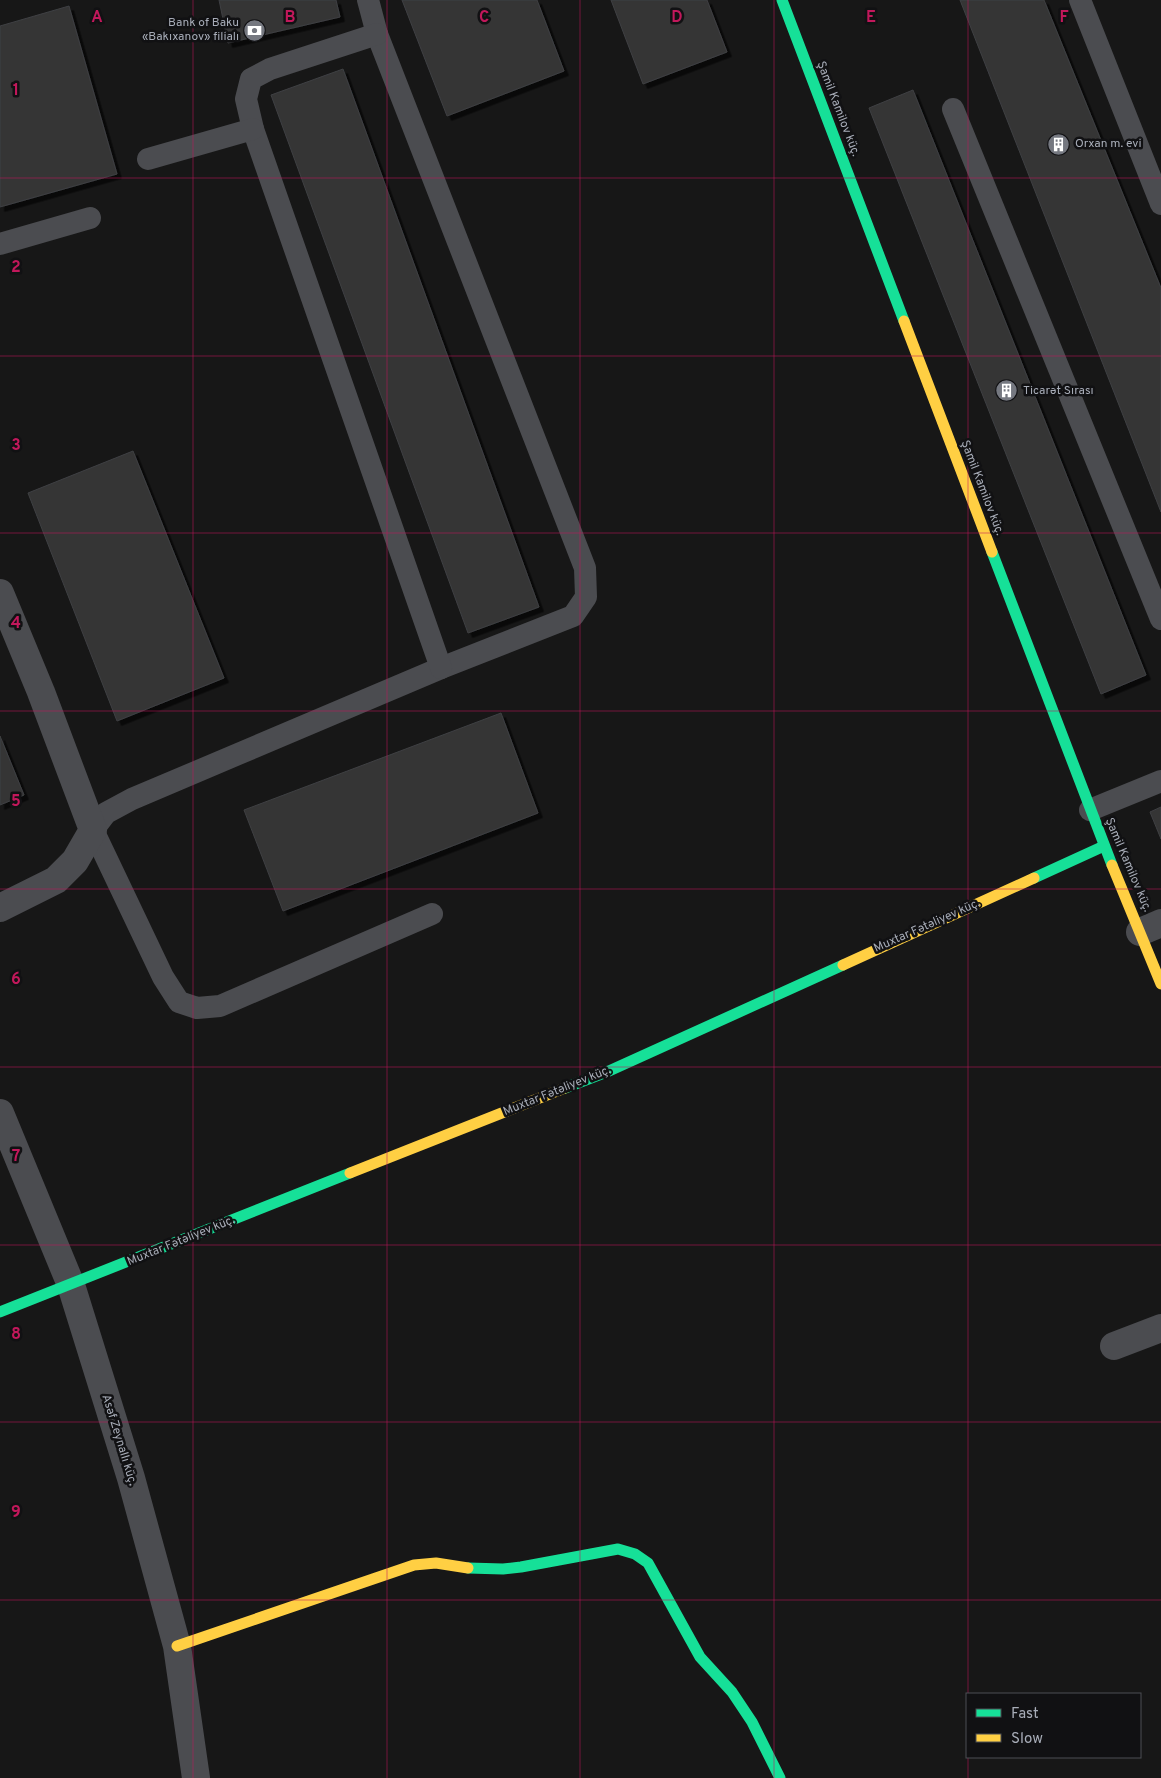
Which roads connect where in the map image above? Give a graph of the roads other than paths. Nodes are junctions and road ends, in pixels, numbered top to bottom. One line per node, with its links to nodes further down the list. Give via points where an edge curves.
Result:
1 (368, 0): 4 (lane)
2 (782, 0): 15 (street, Şamil Kamilov küç.)
3 (1080, 0): 8 (lane)
4 (377, 34): 6 (lane, via 270,69 251,79 246,99); 13 (lane, via 585,568 586,596 573,616)
5 (953, 109): 12 (lane)
6 (253, 129): 7 (lane); 13 (lane)
7 (148, 159)
8 (1161, 204)
9 (90, 218): 10 (lane)
10 (0, 244)
11 (0, 593): 16 (street)
12 (1161, 619)
13 (441, 668): 16 (lane, via 132,799 106,814)
14 (1161, 781): 15 (lane)
15 (1090, 810): 17 (street, Şamil Kamilov küç.)
16 (93, 830): 18 (street, via 75,861 56,880); 19 (lane, via 163,977 180,1002 197,1008 220,1006)
17 (1104, 846): 20 (street, Şamil Kamilov küç.); 23 (street, Muxtar Fətəliyev küç., via 609,1071)
18 (0, 908)
19 (432, 914)
20 (1151, 928): 21 (street, Şamil Kamilov küç.)
21 (1161, 984)
22 (0, 1113): 23 (street, Asəf Zeynallı küç.)
23 (71, 1285): 24 (street, Muxtar Fətəliyev küç.); 27 (street, Asəf Zeynallı küç., via 131,1478)
24 (0, 1312)
25 (1161, 1328): 26 (street)
26 (1114, 1346)
27 (177, 1646): 28 (street, Asəf Zeynallı küç.); 29 (street, via 414,1565 436,1563 503,1569 618,1549 635,1554 648,1563 700,1657 732,1692 752,1722)
28 (196, 1778)
29 (780, 1778)

